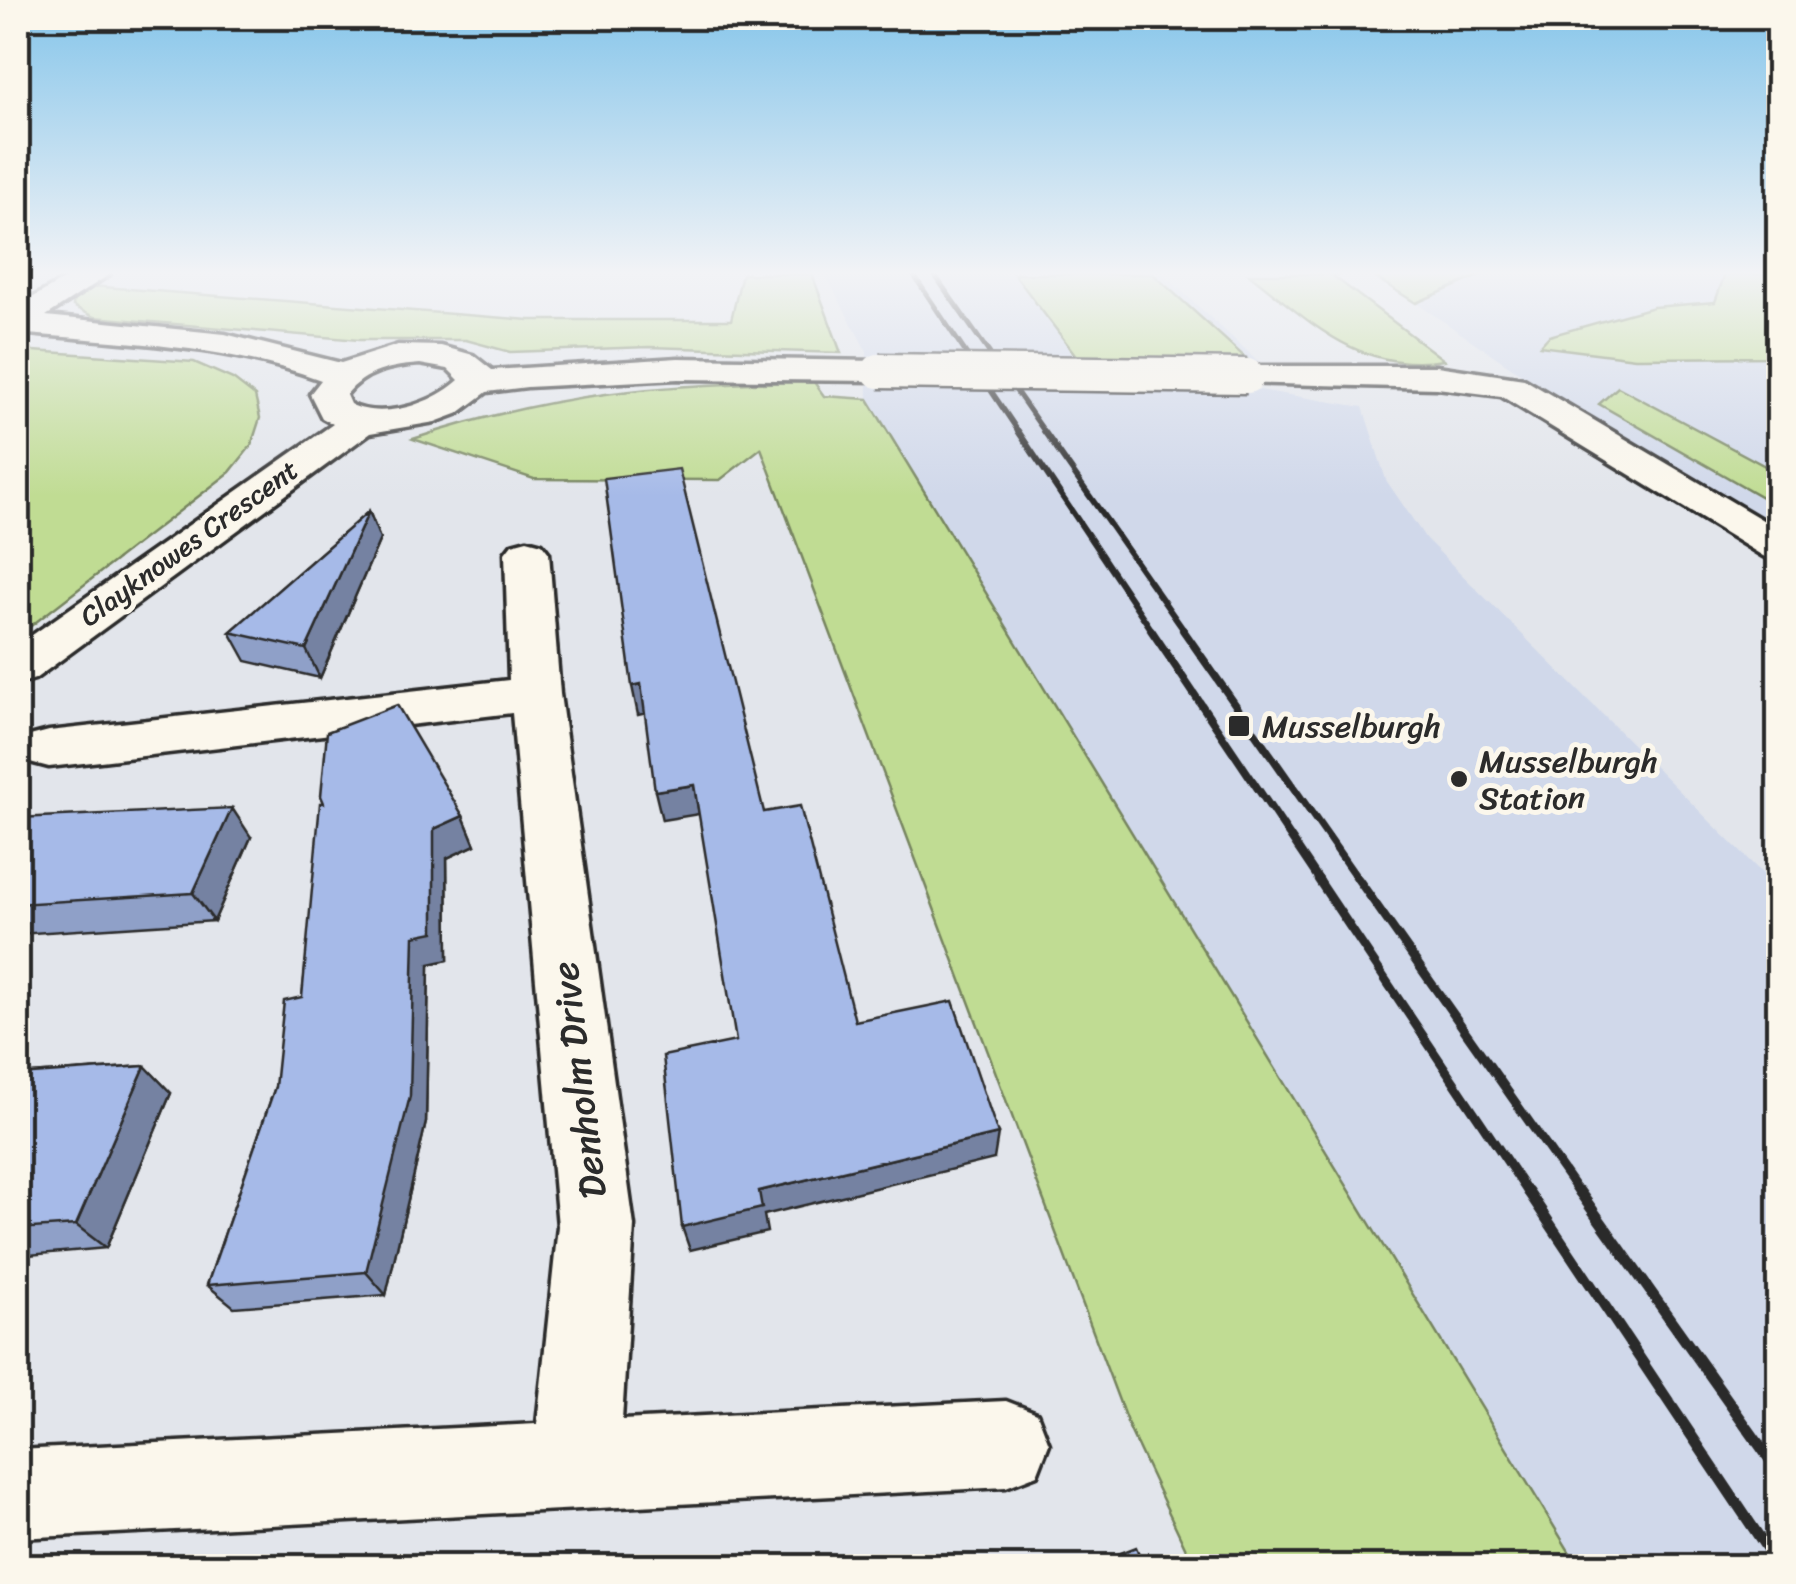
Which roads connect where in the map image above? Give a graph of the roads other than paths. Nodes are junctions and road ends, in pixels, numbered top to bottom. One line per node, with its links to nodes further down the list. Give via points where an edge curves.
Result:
1 (251, 348): 2 (street)
2 (344, 376): 3 (street, via 384,360 431,355 467,364); 4 (street, via 333,385 329,403)
3 (477, 382): 4 (street, via 436,412); 5 (street, bridge, via 676,365 1437,377 1512,388)
4 (363, 420): 7 (street, Clayknowes Crescent)
5 (1778, 548)
6 (527, 553): 8 (street, Denholm Drive)
7 (18, 668)
8 (535, 694): 9 (street); 11 (street, Denholm Drive, via 596,1226)
9 (49, 750)
10 (1006, 1444): 11 (street)
11 (576, 1466): 12 (street)
12 (18, 1494)

